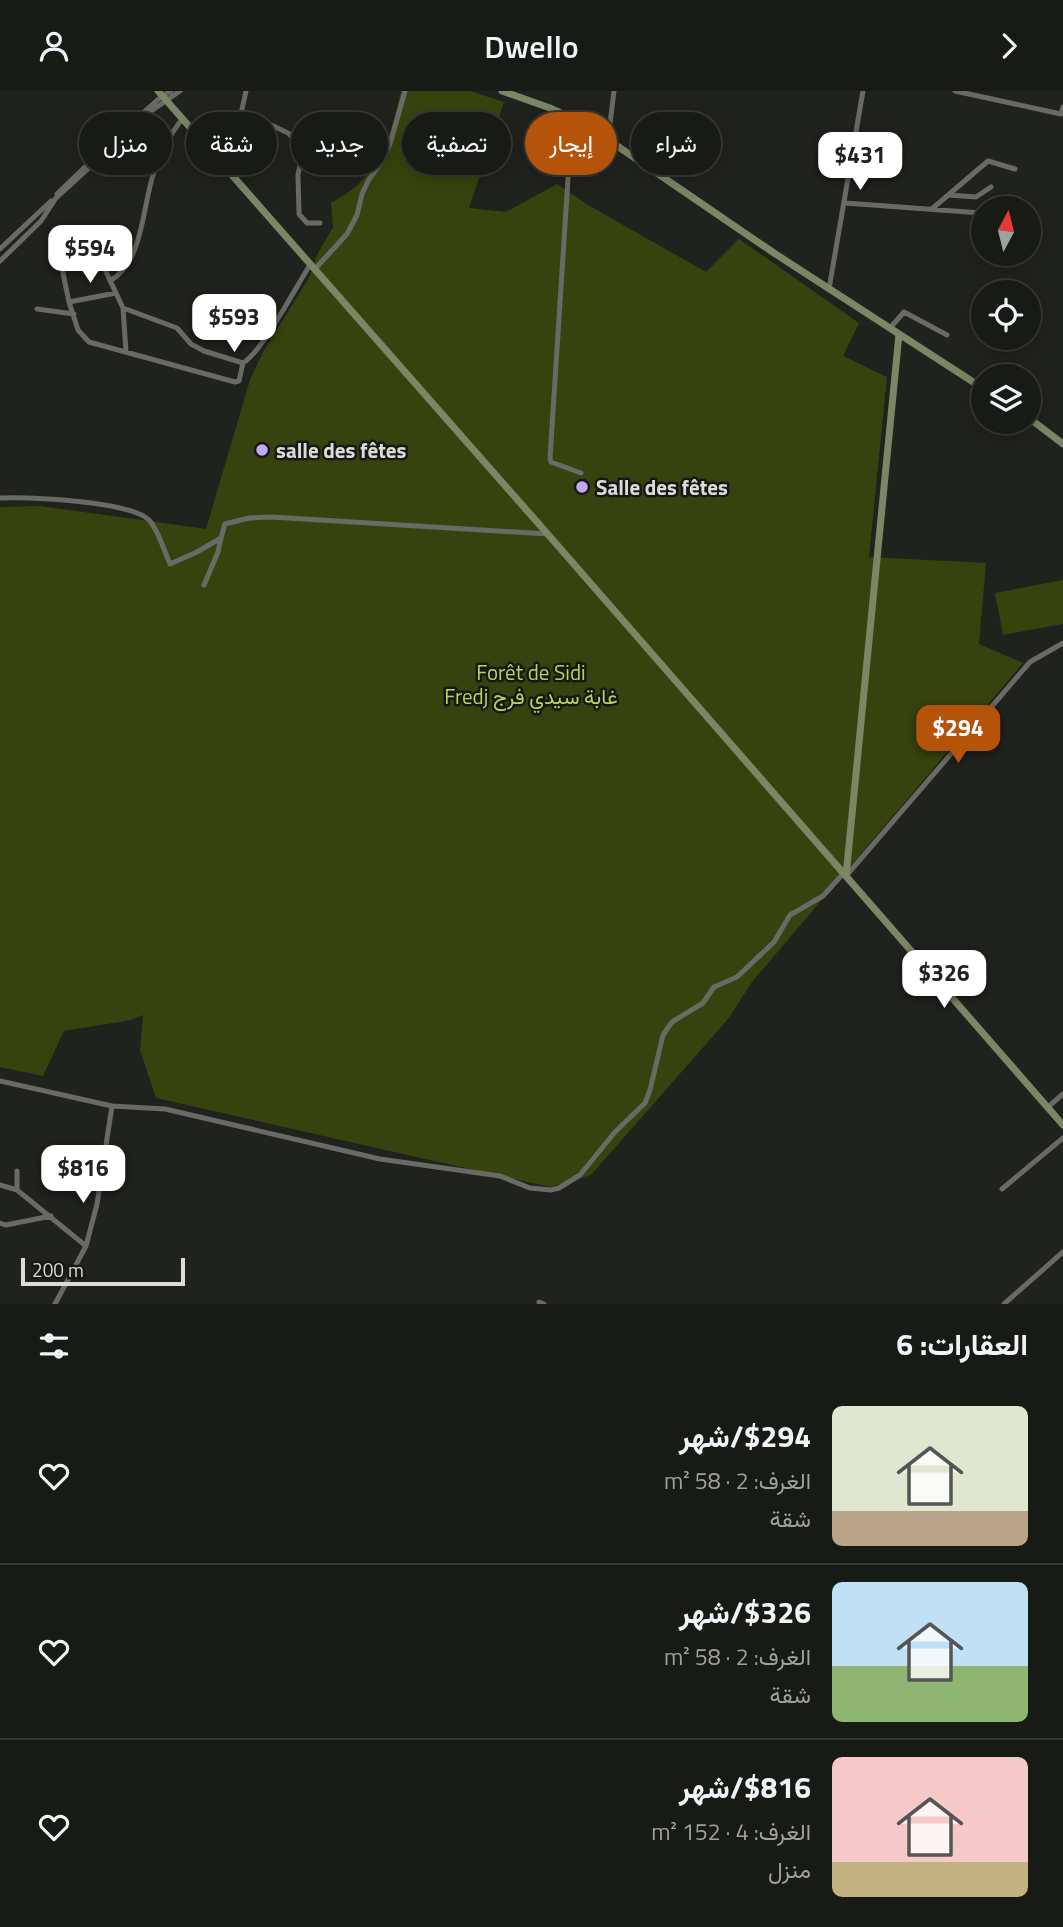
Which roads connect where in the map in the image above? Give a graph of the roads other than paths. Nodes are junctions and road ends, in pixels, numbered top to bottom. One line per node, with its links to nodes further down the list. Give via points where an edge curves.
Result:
1 (171, 91): 9 (street)
2 (180, 91): 9 (street)
3 (246, 91): 11 (street)
4 (405, 91): 29 (street, via 390,144 368,181 348,234)
5 (502, 91): 13 (main road)
6 (614, 91): 14 (street)
7 (863, 91): 23 (street)
8 (956, 91): 10 (street, via 1061,114)
9 (162, 96): 12 (street); 15 (main road)
10 (1063, 107)
11 (242, 111): 26 (street, via 297,141 302,154 298,211 307,223)
12 (146, 112)
13 (558, 112)
14 (611, 112)
15 (182, 119): 29 (main road); 30 (street, via 157,163 130,257 122,274)
16 (617, 146): 31 (main road)
17 (1015, 169): 22 (street, via 988,161)
18 (80, 175): 27 (street)
19 (80, 175): 28 (street)
20 (568, 175): 45 (street, via 550,458)
21 (992, 187): 22 (street, via 976,197)
22 (948, 195): 24 (street)
23 (845, 203): 24 (street); 31 (street)
24 (933, 208): 25 (street)
25 (971, 212)
26 (320, 223)
27 (0, 249)
28 (0, 261)
29 (312, 267): 41 (street); 47 (main road)
30 (110, 281): 32 (street); 33 (street, via 101,261 86,246 61,235)
31 (829, 289): 37 (main road)
32 (116, 293): 33 (street); 35 (street)
33 (69, 302): 36 (street)
34 (37, 309): 36 (street)
35 (123, 309): 40 (street); 41 (street, via 177,328 204,351)
36 (74, 314): 40 (street, via 78,330 89,342)
37 (890, 328): 38 (main road); 39 (street, via 904,312)
38 (899, 334): 42 (main road); 51 (main road)
39 (947, 335)
40 (126, 352): 41 (street, via 235,382)
41 (243, 363)
42 (971, 381)
43 (1041, 427): 44 (main road)
44 (1063, 443)
45 (581, 473)
46 (0, 498): 48 (street, via 105,505 141,514 151,522 170,564)
47 (548, 534): 48 (street, via 272,517 225,524); 51 (main road)
48 (221, 538): 49 (street)
49 (204, 586)
50 (1063, 643): 51 (street, via 1030,662)
51 (843, 876): 54 (street, via 823,896 790,915 774,942 737,977 714,987 703,1003 672,1022 663,1035 645,1103 580,1175 559,1188 541,1190 500,1177 380,1159 165,1109); 55 (main road)
52 (0, 1081): 54 (street)
53 (1063, 1094): 55 (street)
54 (112, 1106): 64 (street)
55 (1048, 1107): 56 (main road)
56 (1063, 1125)
57 (1063, 1138): 60 (street)
58 (17, 1171): 61 (street)
59 (0, 1185): 61 (street)
60 (1002, 1189)
61 (17, 1190): 62 (street)
62 (51, 1216): 63 (street); 64 (street)
63 (0, 1223)
64 (86, 1246): 66 (street)
65 (1063, 1252): 67 (street)
66 (55, 1304)
67 (1004, 1304)

